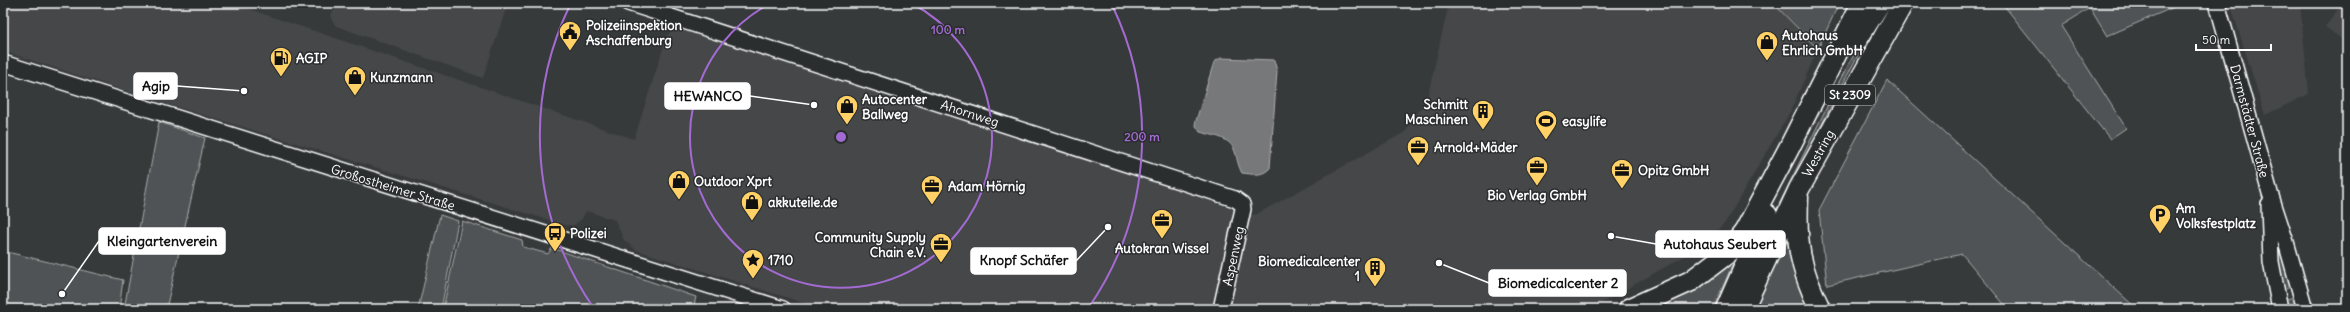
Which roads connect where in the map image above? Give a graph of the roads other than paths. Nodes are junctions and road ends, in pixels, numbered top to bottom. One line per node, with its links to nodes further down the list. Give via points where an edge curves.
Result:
1 (628, 3): 10 (main road, Ahornweg, via 1214,191)
2 (1862, 3): 7 (highway)
3 (1880, 3): 8 (highway, Westring, via 1859,36)
4 (1903, 3): 8 (highway, Westring / St 2309)
5 (2217, 3): 9 (main road, Darmstädter Straße)
6 (3, 63): 11 (main road, Großostheimer Straße)
7 (1788, 150): 8 (highway); 13 (highway, via 1745,231 1731,250 1690,281)
8 (1789, 188): 14 (highway, Westring / St 2309); 15 (highway, Westring / St 2309); 16 (highway, via 1798,249 1807,283)
9 (2270, 193): 17 (main road, Darmstädter Straße, via 2271,262); 18 (main road, Darmstädter Straße)
10 (1242, 204): 12 (main road, Aspenweg)
11 (783, 309)
12 (1221, 309)
13 (1629, 309)
14 (1726, 309)
15 (1743, 309)
16 (1820, 309)
17 (2280, 309)
18 (2305, 309)

